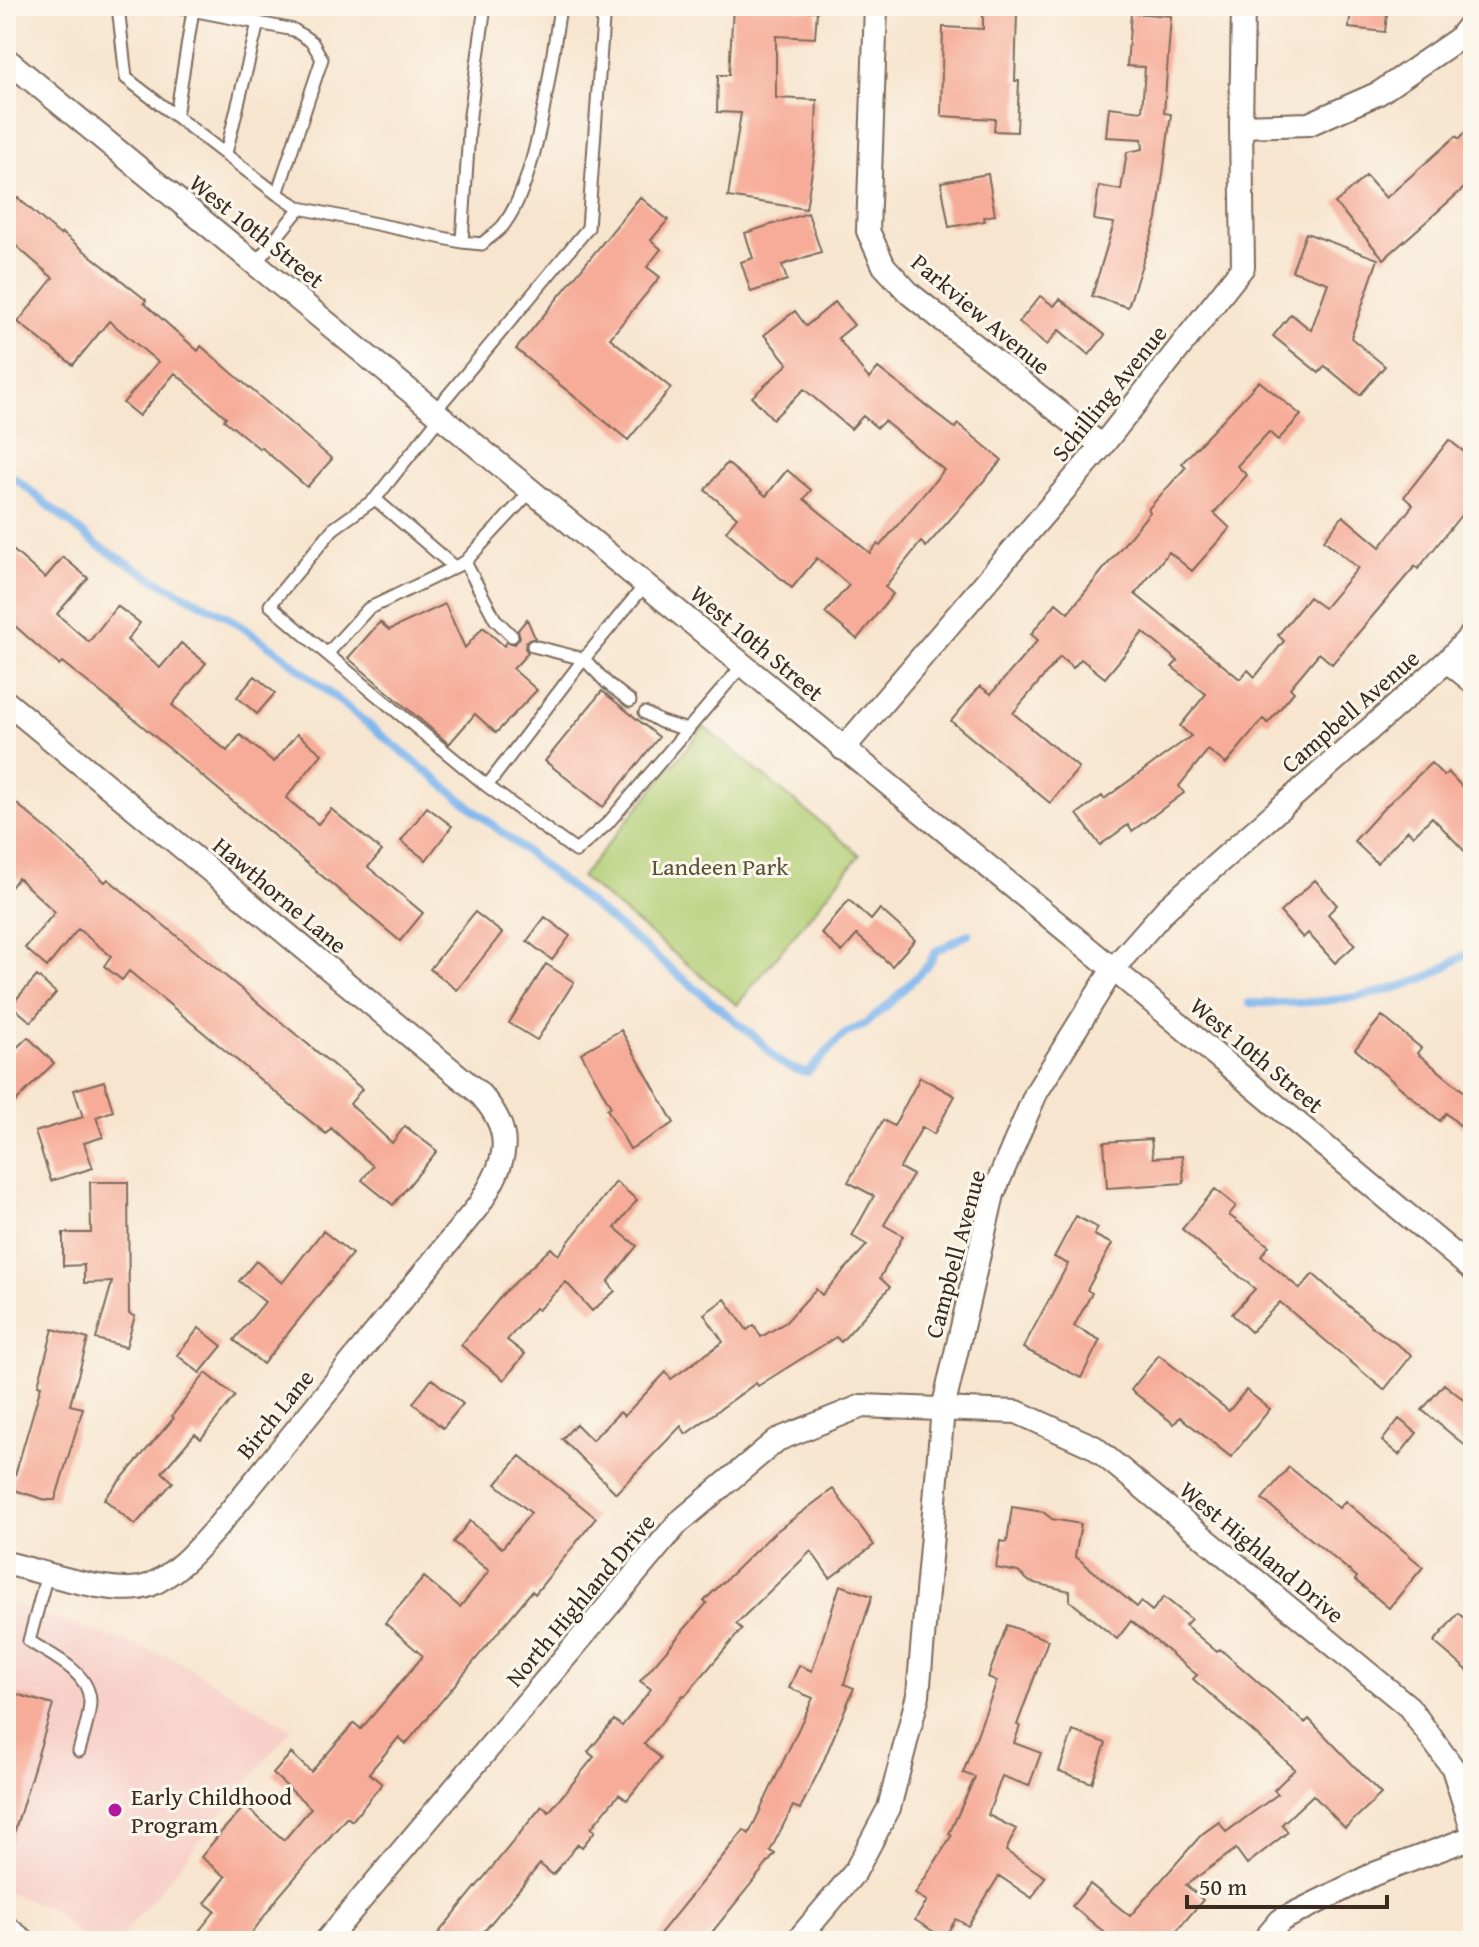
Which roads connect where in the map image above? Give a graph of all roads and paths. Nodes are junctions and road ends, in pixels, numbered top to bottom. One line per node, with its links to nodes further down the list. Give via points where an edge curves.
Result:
1 (118, 6): 12 (lane, via 126,78)
2 (171, 6): 7 (lane)
3 (485, 6): 17 (lane, via 470,115)
4 (604, 6): 19 (lane, via 588,228)
5 (876, 6): 20 (street, Parkview Avenue, via 868,231 884,266 910,294)
6 (1243, 6): 13 (street, Schilling Avenue)
7 (193, 10): 10 (lane); 12 (lane)
8 (559, 14): 17 (lane, via 545,103 524,183 505,224 482,244)
9 (1473, 20): 13 (street, via 1458,39 1379,93 1309,124)
10 (258, 23): 14 (lane); 15 (lane, via 294,30 312,42 322,59)
11 (6, 59): 18 (street, West 10th Street)
12 (176, 116): 14 (lane)
13 (1241, 126): 20 (street, Schilling Avenue, via 1243,267)
14 (226, 153): 15 (lane)
15 (277, 194): 16 (lane)
16 (300, 208): 17 (lane); 18 (lane)
17 (462, 242)
18 (255, 264): 19 (street, West 10th Street)
19 (437, 414): 21 (street, West 10th Street); 22 (lane)
20 (1102, 446): 37 (street, Schilling Avenue)
21 (531, 491): 23 (lane); 24 (street, West 10th Street)
22 (375, 499): 23 (lane); 28 (lane, via 333,529 270,605)
23 (459, 564): 26 (lane); 28 (lane, via 368,609)
24 (645, 585): 29 (lane); 31 (street, West 10th Street)
25 (1473, 633): 30 (street, Campbell Avenue)
26 (512, 636)
27 (533, 646): 29 (lane)
28 (327, 654): 38 (lane)
29 (584, 659): 33 (lane); 38 (lane)
30 (1447, 661): 32 (street); 39 (street, Campbell Avenue, via 1166,909)
31 (742, 666): 36 (lane); 37 (street, West 10th Street)
32 (1473, 682)
33 (630, 701)
34 (6, 702): 40 (street, Hawthorne Lane, via 478,1092 492,1107)
35 (645, 713): 36 (lane)
36 (688, 730): 38 (lane, via 608,823 576,851)
37 (843, 749): 39 (street, West 10th Street)
38 (487, 786)
39 (1113, 969): 41 (street, West 10th Street); 42 (street, Campbell Avenue, via 1036,1093 993,1194)
40 (506, 1140): 44 (street, Birch Lane, via 479,1205 191,1556 148,1586 126,1590)
41 (1473, 1270)
42 (943, 1409): 46 (street, West Highland Drive, via 1017,1412 1094,1447 1409,1707 1453,1768); 49 (street, North Highland Drive, via 862,1406 777,1440 678,1523); 50 (street, Campbell Avenue, via 918,1695 889,1808 855,1872)
43 (6, 1563): 44 (street, Birch Lane)
44 (48, 1573): 45 (lane, via 29,1641 87,1686 90,1702)
45 (79, 1751)
46 (1473, 1835): 51 (street, via 1374,1874 1281,1920)
47 (6, 1927): 48 (street)
48 (24, 1941)
49 (326, 1941)
50 (797, 1941)
51 (1263, 1941)

